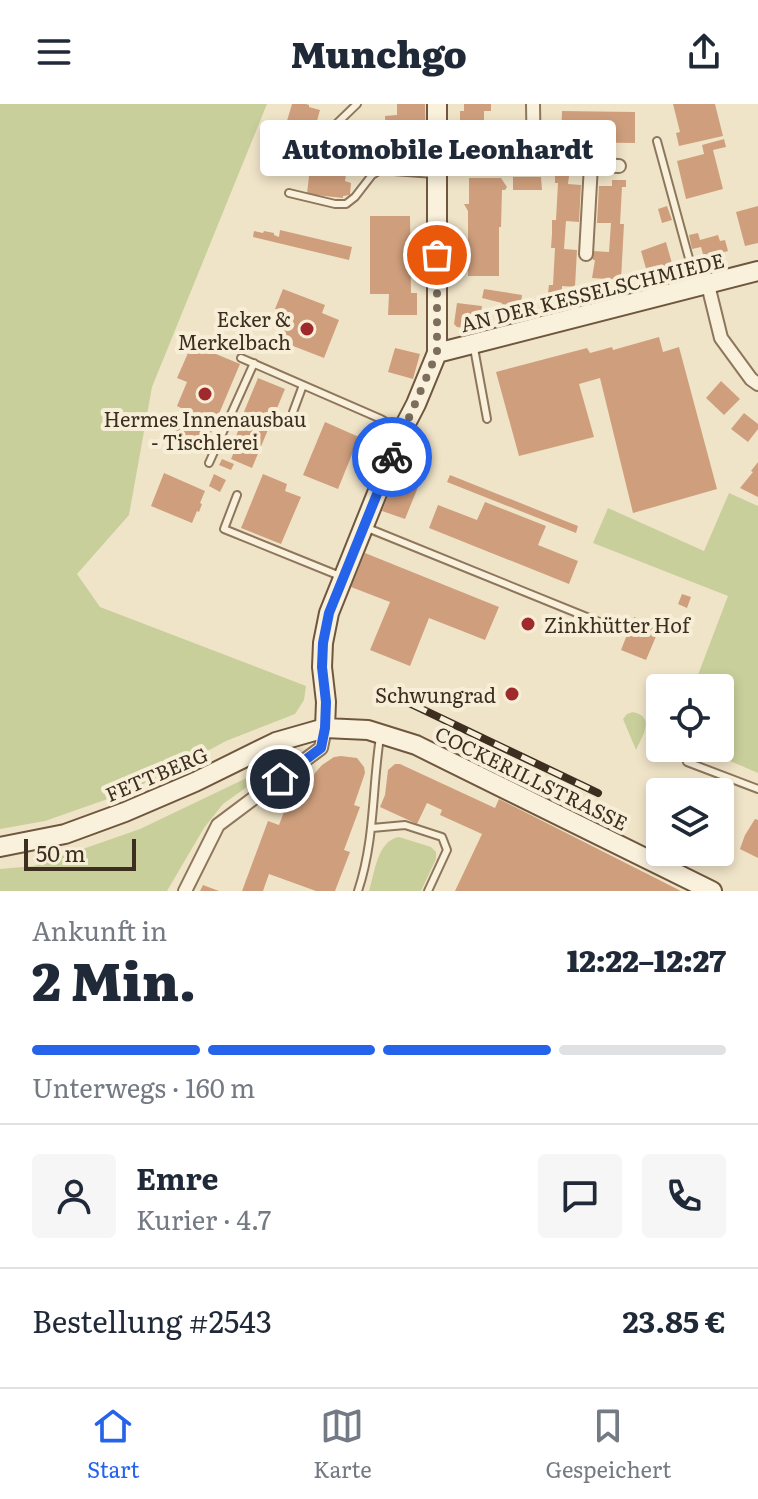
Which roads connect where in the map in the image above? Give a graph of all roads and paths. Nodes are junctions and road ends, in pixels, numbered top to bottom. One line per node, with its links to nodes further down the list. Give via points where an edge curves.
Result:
1 (357, 104): 4 (lane)
2 (437, 104): 9 (street)
3 (533, 104): 6 (street)
4 (329, 131)
5 (657, 141): 13 (lane)
6 (534, 165): 7 (street); 9 (street)
7 (591, 165): 8 (street); 11 (street)
8 (619, 166)
9 (437, 169): 10 (lane, via 380,170 346,204); 15 (street)
10 (289, 193)
11 (586, 254)
12 (758, 271): 13 (street, AN DER KESSELSCHMIEDE)
13 (702, 286): 14 (street, AN DER KESSELSCHMIEDE); 18 (street, via 721,338)
14 (473, 344): 15 (street, AN DER KESSELSCHMIEDE); 21 (lane)
15 (437, 353): 22 (street)
16 (241, 358): 17 (lane)
17 (254, 363): 19 (lane); 23 (lane)
18 (758, 384)
19 (303, 385): 20 (lane); 22 (lane)
20 (293, 412)
21 (487, 419)
22 (402, 431): 25 (street)
23 (209, 463)
24 (237, 495): 26 (lane, via 224,529)
25 (365, 527): 26 (street); 27 (lane)
26 (343, 578): 28 (street, via 323,643)
27 (604, 624)
28 (325, 728): 29 (street, COCKERILLSTRASSE); 33 (street, FETTBERG, via 276,742 195,782 65,834); 34 (street, via 321,748 218,825)
29 (380, 732): 32 (lane); 37 (street, COCKERILLSTRASSE)
30 (687, 762): 31 (lane)
31 (758, 789)
32 (372, 828): 35 (lane); 36 (lane, via 405,825 442,837 447,850)
33 (0, 847)
34 (185, 891)
35 (358, 891)
36 (428, 891)
37 (712, 891)

